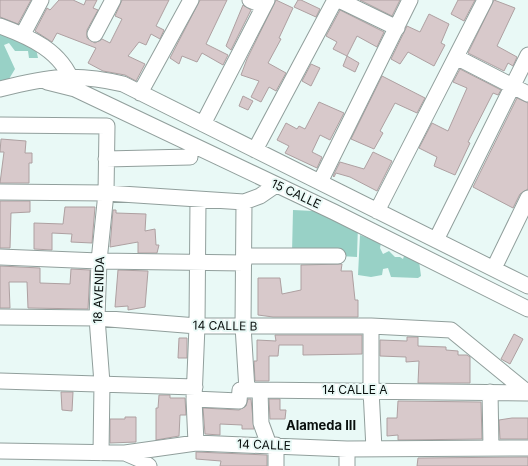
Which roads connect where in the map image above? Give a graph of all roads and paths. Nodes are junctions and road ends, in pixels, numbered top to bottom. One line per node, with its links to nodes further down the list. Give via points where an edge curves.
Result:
1 (40, 0): 11 (street)
2 (113, 0): 12 (street)
3 (191, 0): 18 (street)
4 (334, 0): 22 (street)
5 (339, 0): 10 (street)
6 (410, 0): 10 (street)
7 (485, 0): 14 (street)
8 (260, 2): 20 (street)
9 (0, 26): 11 (street, 15 CALLE)
10 (397, 28): 25 (street)
11 (23, 34): 15 (street, 15 CALLE, via 49,50 61,62)
12 (95, 34)
13 (528, 55): 16 (street)
14 (456, 57): 16 (street); 32 (street)
15 (72, 82): 17 (street, via 35,80); 18 (street, 15 CALLE, via 95,77 123,84); 26 (street, 15 CALLE)
16 (512, 86): 19 (street); 33 (street)
17 (0, 89)
18 (140, 93): 20 (street, 15 CALLE)
19 (528, 94)
20 (204, 124): 22 (street, 15 CALLE)
21 (0, 125): 24 (street, 18 AVENIDA, via 107,126)
22 (255, 150): 25 (street, 15 CALLE)
23 (190, 157): 24 (street)
24 (106, 159): 28 (street, 18 AVENIDA)
25 (320, 182): 32 (street, 15 CALLE)
26 (276, 185): 31 (street, via 260,196); 41 (street, 15 CALLE)
27 (0, 192): 28 (street)
28 (106, 193): 30 (street); 37 (street, 18 AVENIDA)
29 (528, 198): 39 (street)
30 (198, 200): 31 (street); 38 (street)
31 (244, 202): 36 (street)
32 (378, 211): 33 (street, 15 CALLE)
33 (436, 240): 39 (street, 15 CALLE)
34 (338, 256): 36 (street)
35 (0, 257): 37 (street)
36 (244, 260): 38 (street); 45 (street)
37 (100, 261): 38 (street); 43 (street, 18 AVENIDA)
38 (198, 262): 44 (street)
39 (494, 268): 40 (street, 15 CALLE)
40 (528, 286)
41 (528, 309)
42 (0, 317): 43 (street, 14 CALLE B)
43 (98, 318): 44 (street, 14 CALLE B); 49 (street, 18 AVENIDA)
44 (197, 326): 45 (street, 14 CALLE B); 53 (street)
45 (243, 326): 46 (street, 14 CALLE B); 50 (street)
46 (371, 326): 47 (street, 14 CALLE B); 51 (street)
47 (451, 330): 54 (street, 14 CALLE A)
48 (0, 381): 49 (street)
49 (102, 383): 53 (street); 63 (street, 18 AVENIDA)
50 (254, 390): 51 (street, 14 CALLE A); 53 (street, via 240,390 239,401); 56 (street, via 261,423)
51 (371, 390): 52 (street, 14 CALLE A); 60 (street)
52 (490, 392): 54 (street, 14 CALLE A); 57 (street)
53 (194, 393): 55 (street)
54 (528, 393)
55 (196, 443): 56 (street, 14 CALLE); 62 (street, 14 CALLE)
56 (273, 445): 59 (street, 14 CALLE); 65 (street)
57 (491, 448): 58 (street, 14 CALLE); 60 (street, 14 CALLE)
58 (528, 448)
59 (348, 449): 60 (street, 14 CALLE); 66 (street)
60 (374, 449)
61 (0, 451): 63 (street, 14 CALLE)
62 (125, 453): 63 (street, 14 CALLE); 64 (street)
63 (95, 457)
64 (149, 466)
65 (276, 466)
66 (347, 466)

